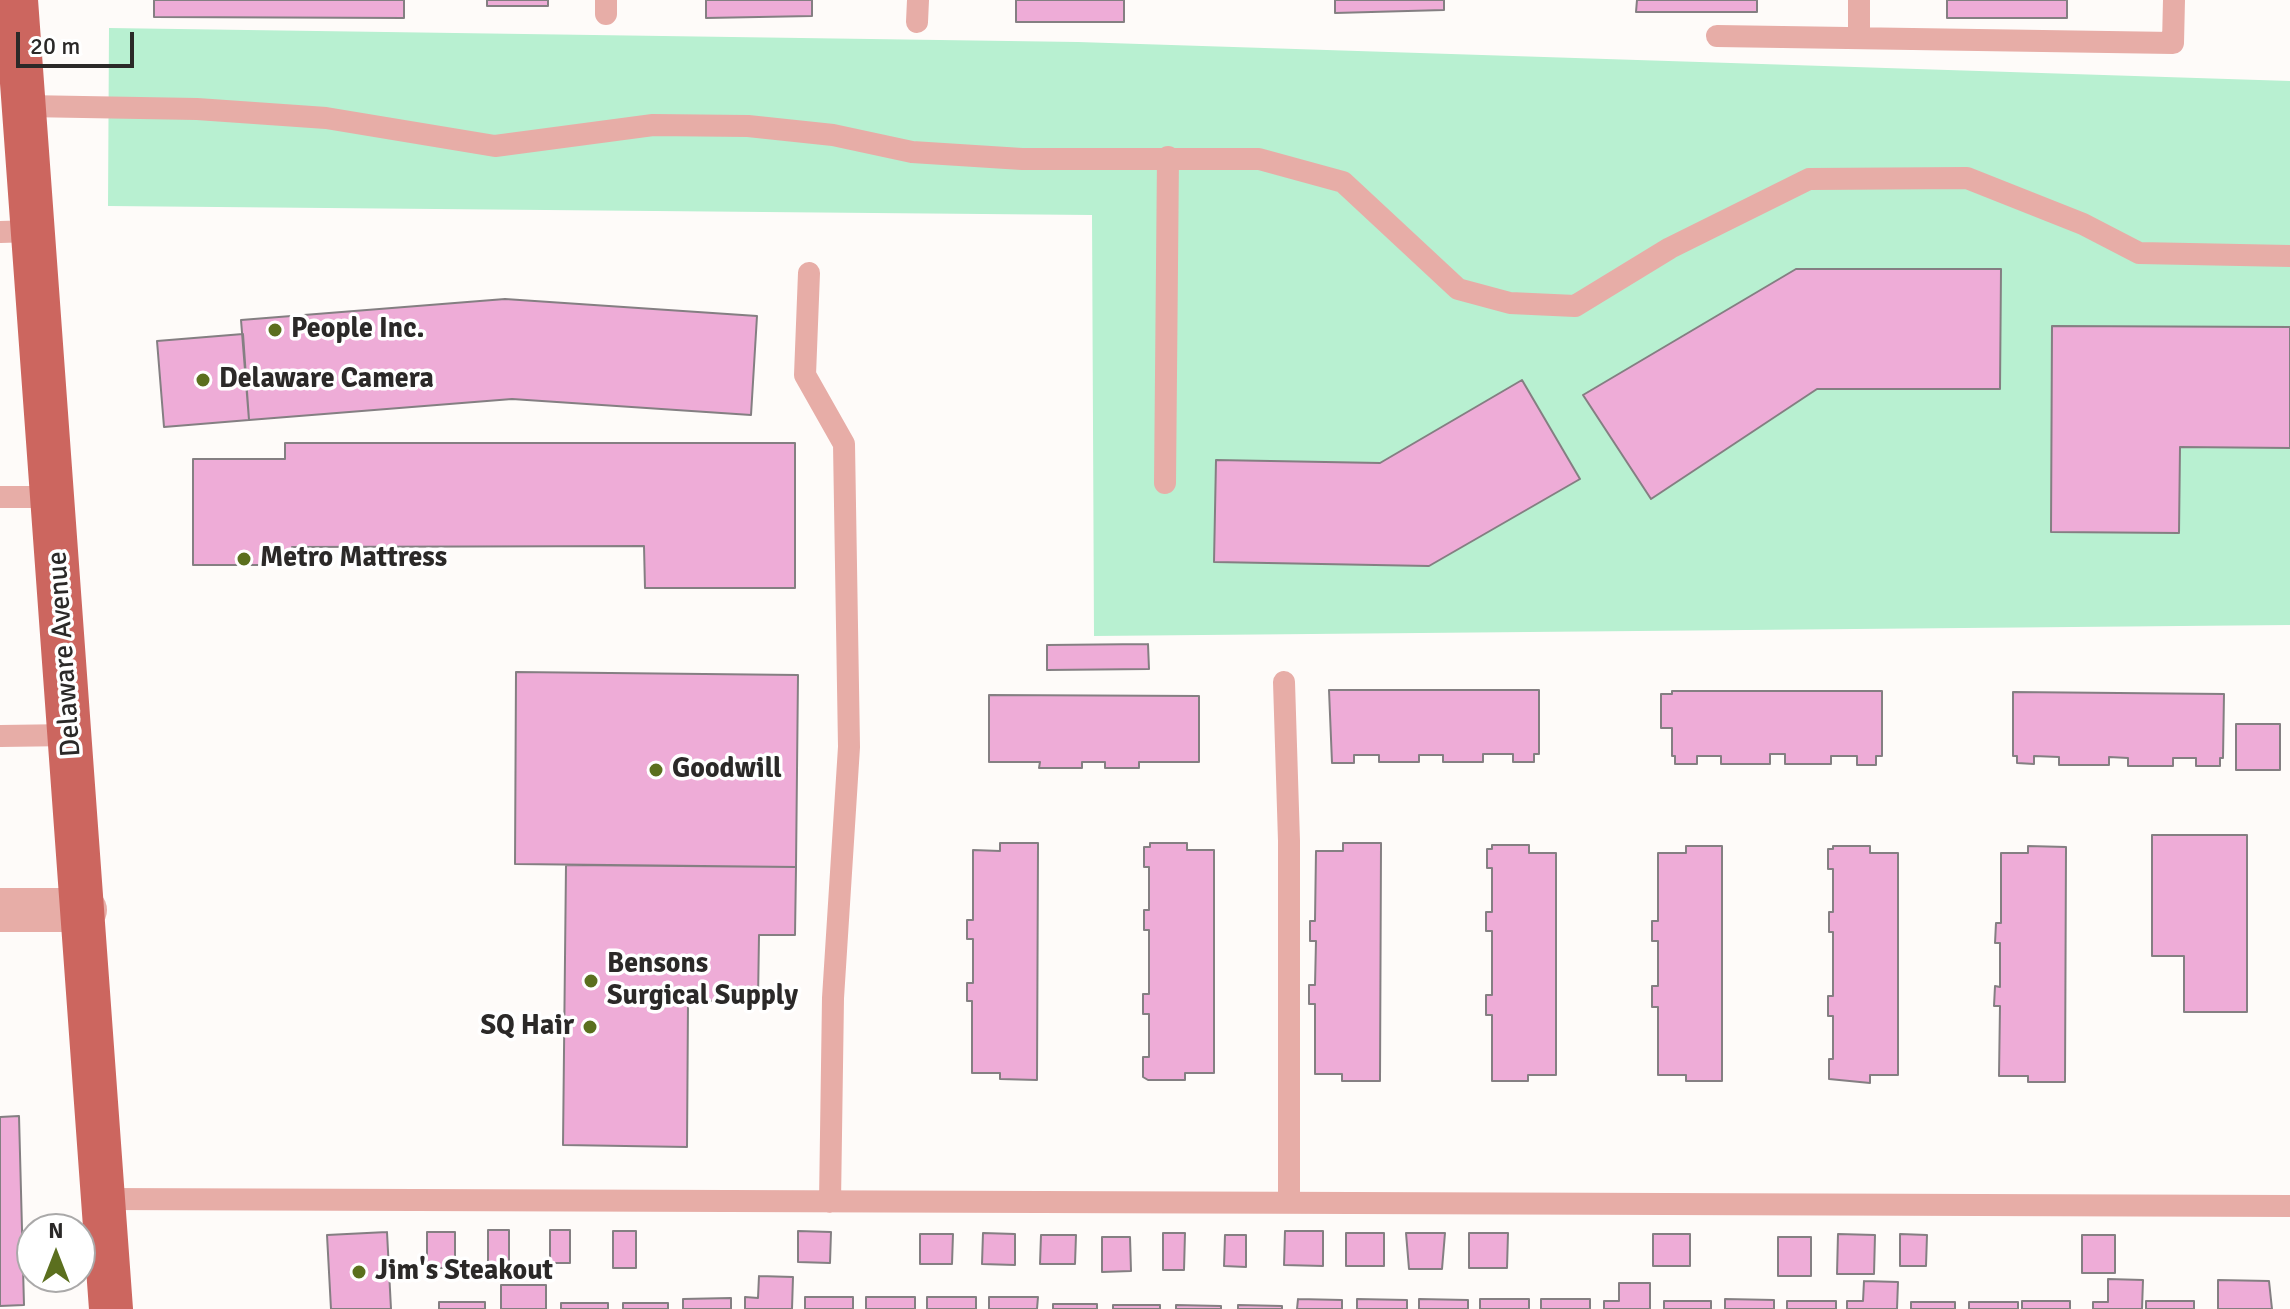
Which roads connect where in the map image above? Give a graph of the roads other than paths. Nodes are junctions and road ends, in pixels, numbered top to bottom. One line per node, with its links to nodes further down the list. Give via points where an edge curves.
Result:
1 (16, 0): 6 (main road, Delaware Avenue)
2 (1859, 0): 5 (lane)
3 (2174, 0): 5 (lane, via 2173,43)
4 (1717, 36): 5 (lane)
5 (1859, 38)
6 (26, 106): 7 (lane, via 326,118 495,146 653,125 748,126 928,153 1022,159); 8 (main road, Delaware Avenue)
7 (1168, 157): 9 (lane, via 1259,159 1343,182 1458,289 1510,303 1575,306 1670,248 1809,179 1967,178 2083,224 2139,253); 11 (lane)
8 (17, 232): 13 (main road, Delaware Avenue)
9 (2290, 256)
10 (809, 273): 20 (lane, via 805,375 844,444 849,747 833,998)
11 (1165, 483)
12 (0, 497): 13 (lane)
13 (53, 497): 15 (main road, Delaware Avenue)
14 (1284, 682): 21 (lane)
15 (72, 735): 16 (lane); 18 (main road, Delaware Avenue)
16 (0, 736)
17 (0, 910): 18 (street)
18 (85, 910): 19 (main road, Delaware Avenue)
19 (103, 1199): 20 (lane); 23 (main road, Delaware Avenue)
20 (830, 1202): 21 (lane)
21 (1289, 1203): 22 (lane)
22 (2290, 1206)
23 (111, 1309)

